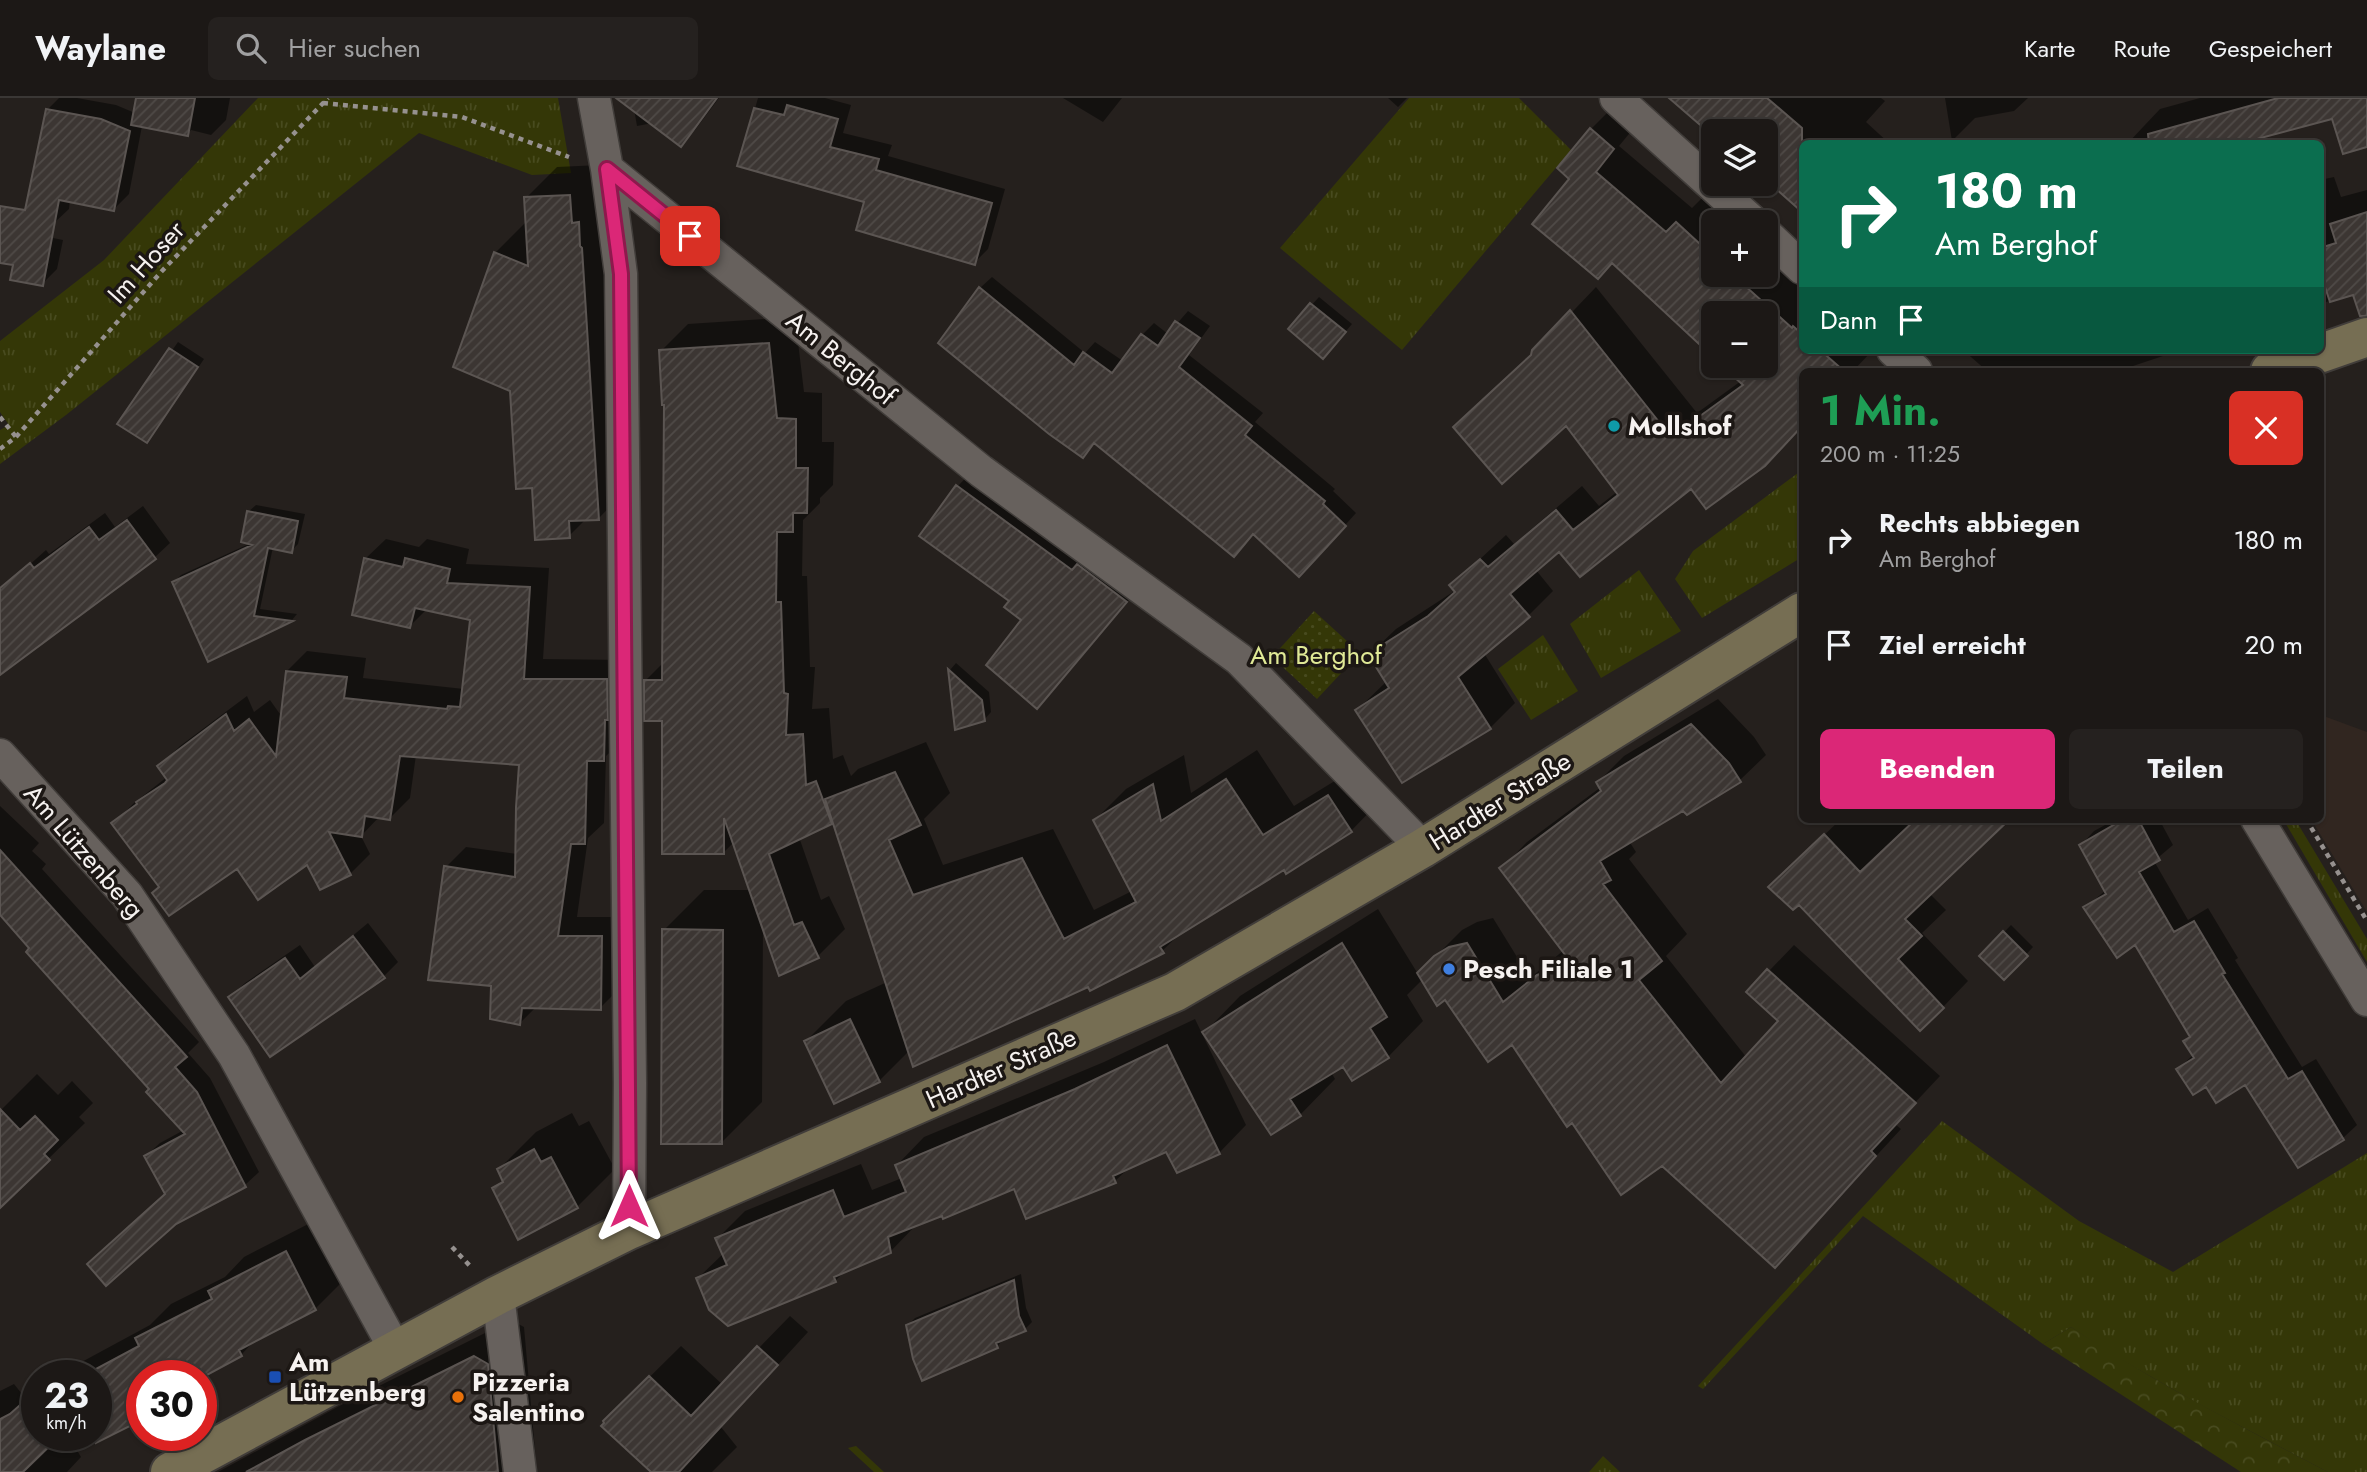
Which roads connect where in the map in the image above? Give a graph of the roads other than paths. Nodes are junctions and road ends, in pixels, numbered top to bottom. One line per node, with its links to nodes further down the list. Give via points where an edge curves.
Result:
1 (594, 98): 3 (street)
2 (1616, 98): 4 (street)
3 (607, 169): 16 (street, Am Berghof, via 981,471 1239,660); 18 (street, via 621,274)
4 (1740, 210)
5 (1778, 245): 6 (street)
6 (1799, 265)
7 (2367, 337): 8 (main road)
8 (2324, 352)
9 (1897, 354): 11 (street)
10 (2318, 354): 12 (main road)
11 (1913, 368)
12 (2279, 368)
13 (1799, 614): 16 (main road, Hardter Straße)
14 (0, 755): 20 (street, Am Lützenberg, via 127,895 234,1055)
15 (2259, 823): 17 (street)
16 (1423, 848): 18 (main road, Hardter Straße, via 1175,992)
17 (2367, 1000)
18 (629, 1230): 19 (main road, Hardter Straße)
19 (498, 1295): 20 (main road, Hardter Straße); 22 (street)
20 (395, 1349): 21 (main road, Hardter Straße)
21 (170, 1472)
22 (520, 1472)

